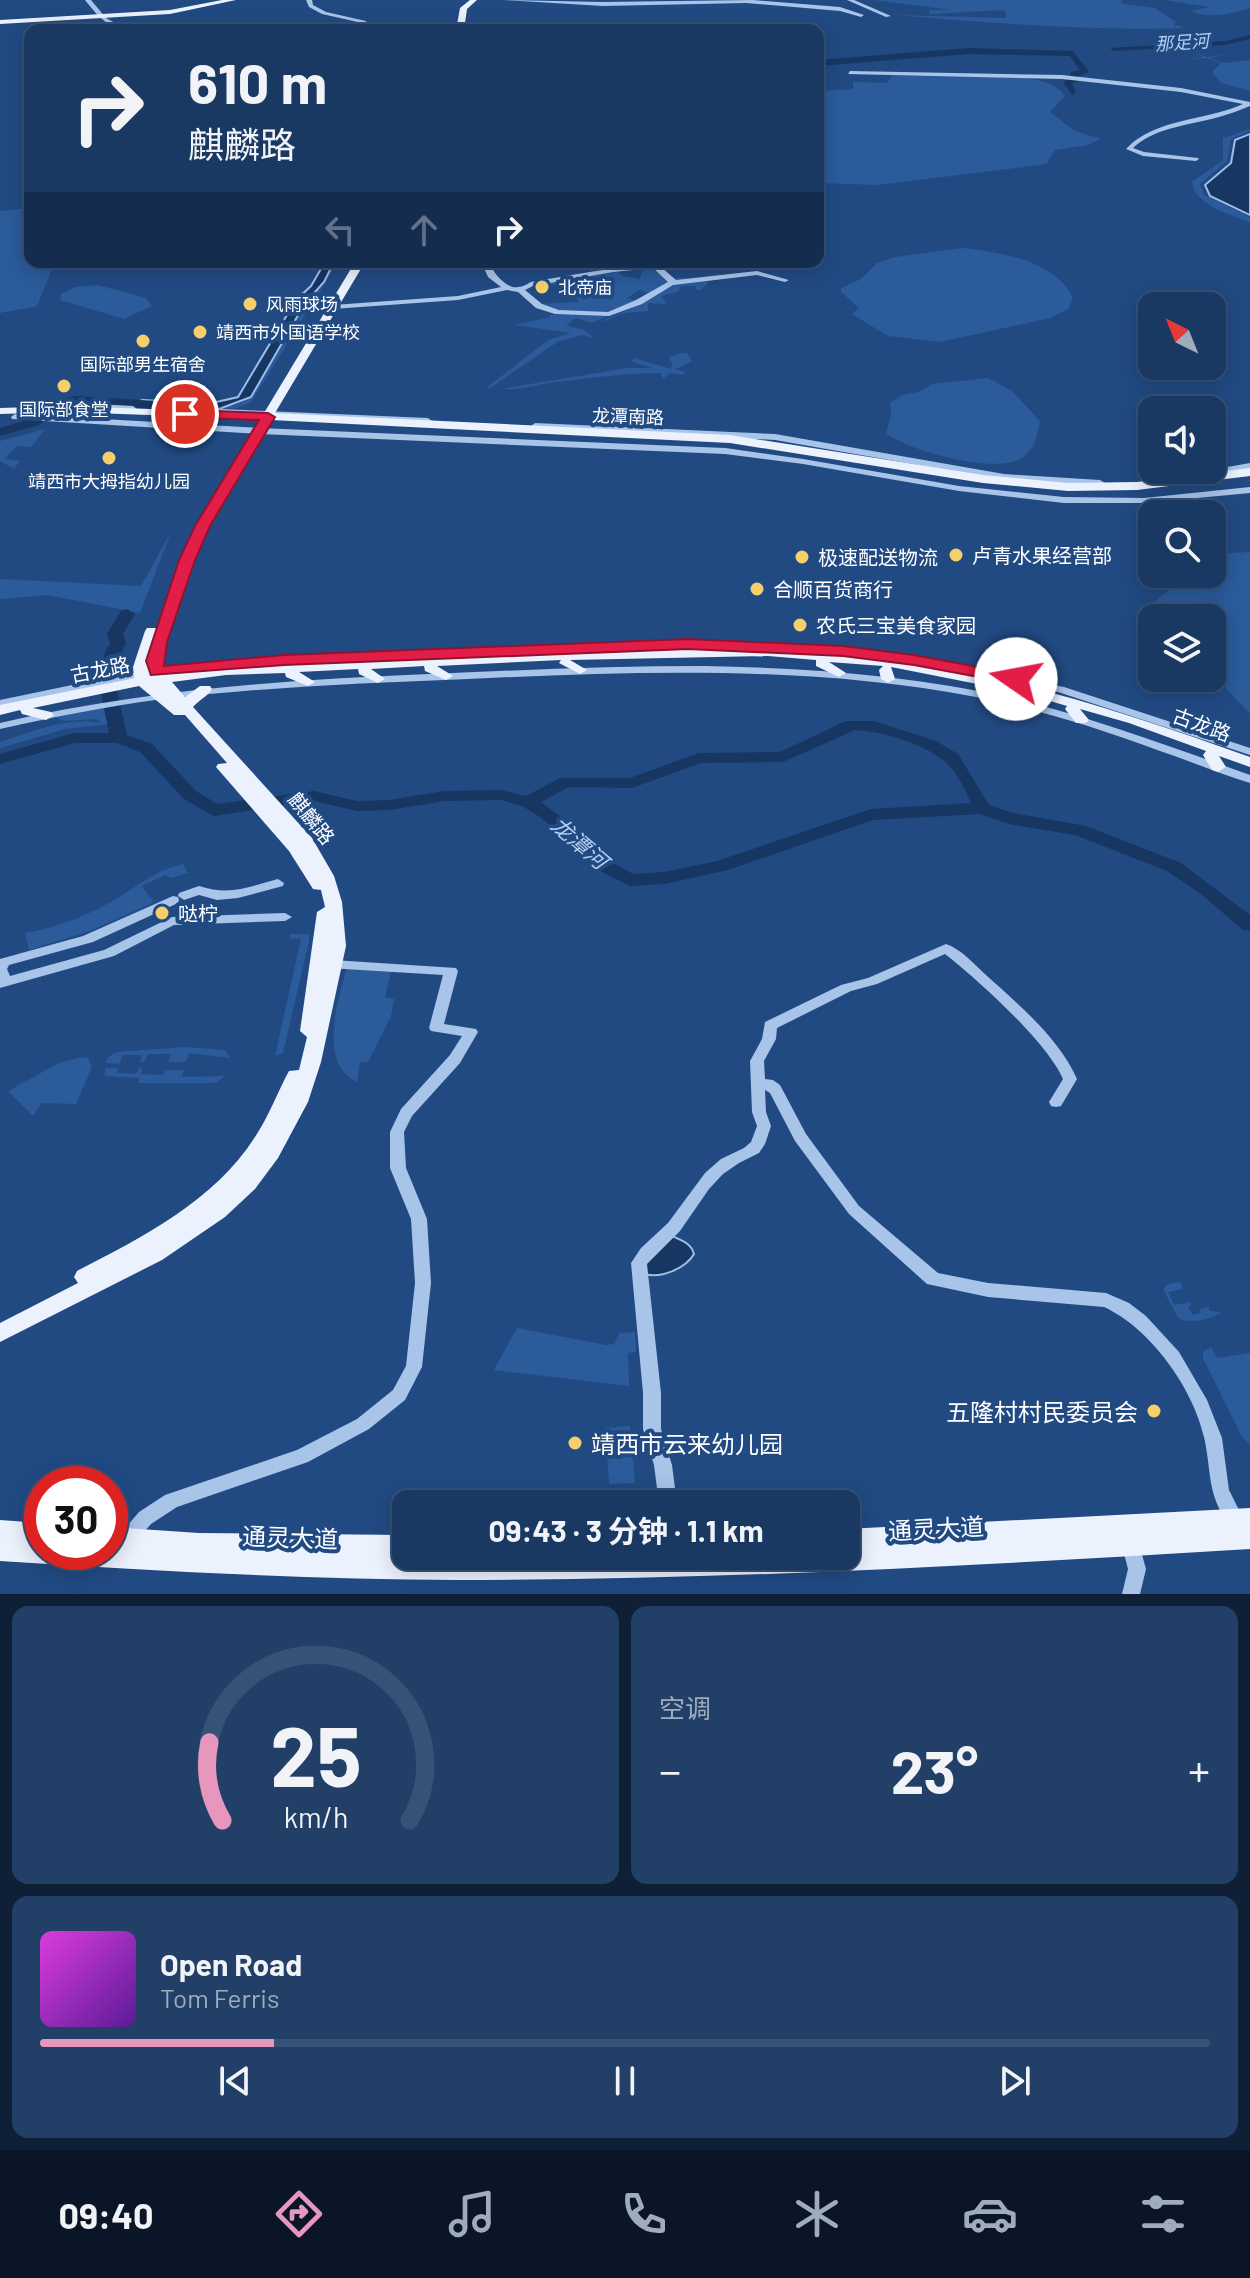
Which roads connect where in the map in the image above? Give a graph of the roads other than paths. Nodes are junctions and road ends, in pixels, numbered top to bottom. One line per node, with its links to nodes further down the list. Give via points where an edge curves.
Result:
1 (88, 0): 12 (street)
2 (232, 0): 12 (main road, via 185,10)
3 (309, 0): 16 (street, via 324,13)
4 (470, 0): 17 (main road)
5 (482, 0): 18 (main road, via 473,7)
6 (505, 0): 10 (street)
7 (669, 0): 10 (street)
8 (749, 0): 10 (street); 11 (street)
9 (850, 0): 13 (street)
10 (650, 3)
11 (861, 15)
12 (104, 16): 14 (main road); 15 (street)
13 (888, 16)
14 (0, 22)
15 (116, 24)
16 (365, 24)
17 (461, 24)
18 (468, 24)
19 (850, 73): 20 (street, via 1079,78)
20 (1248, 104): 21 (street, via 1142,137 1129,149)
21 (1196, 159)
22 (348, 268): 36 (main road)
23 (356, 268): 31 (main road)
24 (488, 268): 29 (street)
25 (644, 268): 30 (street)
26 (657, 268): 28 (street)
27 (785, 280): 28 (street, via 757,273)
28 (672, 283): 30 (street, via 612,314 553,311)
29 (507, 288): 30 (street); 31 (street, via 458,298)
30 (520, 290)
31 (333, 307): 36 (main road)
32 (0, 411): 33 (main road, 龙潭南路)
33 (27, 413): 34 (main road, 龙潭南路); 35 (main road, 龙潭南路)
34 (61, 413): 36 (main road, 龙潭南路); 36 (main road, 龙潭南路, via 134,411)
35 (0, 418)
36 (260, 421): 37 (street); 38 (main road, 龙潭南路); 39 (main road, 龙潭南路); 56 (main road, via 178,557 141,663)
37 (599, 427): 38 (main road); 40 (street, via 775,437 1061,482 1157,481)
38 (613, 433): 41 (main road, 龙潭南路, via 792,445 955,475 1052,486 1148,487)
39 (544, 440): 42 (main road, 龙潭南路, via 747,449 1044,494 1152,495); 43 (street, via 775,456 1035,498 1151,500)
40 (1250, 466)
41 (1250, 472)
42 (1250, 483)
43 (1250, 490)
44 (566, 663): 46 (main road, 古龙路); 47 (main road, 古龙路); 49 (main road)
45 (821, 663): 46 (main road, 古龙路); 51 (main road); 52 (main road, 古龙路)
46 (656, 664): 49 (street); 51 (street)
47 (439, 665): 48 (main road, 古龙路); 49 (street); 50 (street, via 688,644 843,651); 53 (main road, 古龙路); 54 (main road, 古龙路, via 768,652 894,663)
48 (296, 666): 53 (main road, 古龙路); 55 (main road); 56 (main road, 古龙路)
49 (580, 670)
50 (971, 670): 54 (main road); 67 (street, via 1060,689)
51 (839, 673): 52 (street)
52 (887, 674): 67 (main road, 古龙路)
53 (371, 675): 55 (street)
54 (986, 680): 67 (main road, 古龙路, via 1089,706)
55 (308, 682): 57 (street)
56 (155, 683): 57 (street); 58 (main road, 古龙路); 61 (main road, 麒麟路); 73 (main road, 麒麟路)
57 (205, 689): 61 (main road)
58 (110, 691): 59 (main road, 古龙路); 63 (main road, 古龙路); 64 (street)
59 (44, 697): 60 (street); 62 (main road, 古龙路)
60 (0, 703)
61 (185, 707): 73 (main road, 麒麟路)
62 (0, 710)
63 (27, 711): 64 (main road); 65 (main road, 古龙路)
64 (46, 715): 66 (street)
65 (0, 718)
66 (0, 726)
67 (1146, 729): 69 (main road, 古龙路)
68 (1250, 752): 69 (street)
69 (1216, 753): 70 (main road, 古龙路); 71 (main road, 古龙路); 72 (street)
70 (1250, 762)
71 (1250, 769)
72 (1250, 779)
73 (249, 787): 74 (main road, 麒麟路)
74 (277, 817): 77 (main road, 麒麟路, via 313,851 331,889 337,936); 81 (main road, 麒麟路, via 317,878 326,906 307,1046 275,1125 246,1167 190,1218)
75 (278, 883): 78 (street, via 233,894 206,895 199,890 88,939 4,962)
76 (285, 917): 78 (street, via 172,921 109,953)
77 (333, 965): 82 (main road, 麒麟路, via 298,1102 248,1183 218,1211 155,1254); 86 (street, via 451,971 436,1028 471,1032 455,1059 406,1113 397,1132 398,1168 419,1219 423,1283 414,1367 399,1395 363,1424 302,1456 171,1501)
78 (3, 982)
79 (758, 1085): 80 (street, via 758,1056 773,1021 946,948 1037,1032 1067,1068 1069,1084); 83 (street, via 764,1126 753,1151 726,1163 639,1263 652,1429); 84 (street, via 775,1089 800,1137 854,1210 933,1279 988,1290 1106,1300 1140,1319 1193,1389 1213,1436 1219,1497)
80 (1056, 1102)
81 (0, 1321)
82 (0, 1333)
83 (666, 1490)
84 (1245, 1526): 89 (main road, 通灵大道); 91 (main road, 通灵大道)
85 (0, 1531): 87 (main road)
86 (128, 1531)
87 (24, 1533)
88 (128, 1540): 90 (main road, 通灵大道)
89 (860, 1540)
90 (392, 1546)
91 (1131, 1546): 92 (main road, 通灵大道, via 835,1561 507,1567 346,1567); 93 (street, via 1137,1569)
92 (0, 1550)
93 (1131, 1594)

